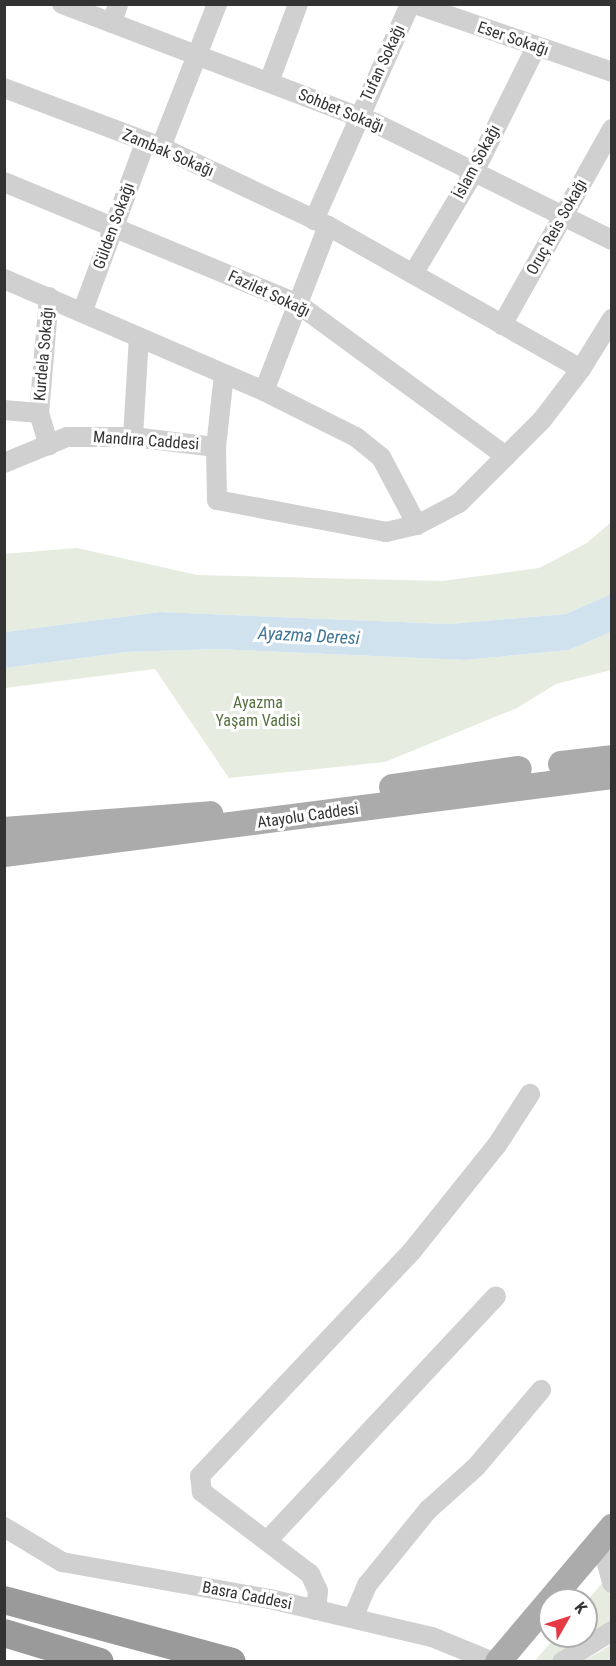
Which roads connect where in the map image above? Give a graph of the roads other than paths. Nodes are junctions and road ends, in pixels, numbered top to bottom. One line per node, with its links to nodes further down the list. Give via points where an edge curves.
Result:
1 (62, 4): 6 (street, Sohbet Sokağı)
2 (217, 4): 8 (street, Gülden Sokağı)
3 (298, 4): 10 (street)
4 (410, 4): 12 (street, Tufan Sokağı)
5 (415, 4): 7 (street, Eser Sokağı)
6 (115, 14): 8 (street, Sohbet Sokağı)
7 (536, 47): 9 (street, Eser Sokağı); 15 (street, İslam Sokağı)
8 (198, 55): 10 (street, Sohbet Sokağı); 14 (street, Gülden Sokağı)
9 (612, 72)
10 (268, 82): 12 (street, Sohbet Sokağı)
11 (4, 88): 14 (street, Zambak Sokağı)
12 (359, 116): 15 (street, Sohbet Sokağı); 18 (street, Tufan Sokağı)
13 (612, 129): 17 (street, Oruç Reis Sokağı)
14 (153, 144): 18 (street, Zambak Sokağı); 19 (street, Gülden Sokağı)
15 (474, 172): 17 (street, Sohbet Sokağı); 21 (street, İslam Sokağı)
16 (4, 182): 19 (street, Fazilet Sokağı)
17 (563, 216): 20 (street, Sohbet Sokağı); 27 (street, Oruç Reis Sokağı)
18 (321, 223): 21 (street, Zambak Sokağı); 24 (street, Tufan Sokağı)
19 (114, 225): 24 (street, Fazilet Sokağı); 25 (street, Gülden Sokağı)
20 (612, 240)
21 (413, 274): 27 (street, Zambak Sokağı)
22 (4, 279): 23 (street)
23 (49, 297): 25 (street); 33 (street, Kurdela Sokağı)
24 (298, 303): 31 (street, Tufan Sokağı); 37 (street, Fazilet Sokağı)
25 (83, 310): 28 (street)
26 (612, 319): 29 (street)
27 (502, 325): 29 (street, Zambak Sokağı)
28 (139, 337): 30 (street); 34 (street)
29 (581, 369): 37 (street)
30 (224, 375): 31 (street); 36 (street)
31 (264, 391): 39 (street, via 356,437 381,457)
32 (4, 410): 33 (street)
33 (39, 414): 35 (street, Kurdela Sokağı)
34 (133, 438): 35 (street, Mandıra Caddesi, via 68,437); 36 (street, Mandıra Caddesi)
35 (49, 446): 38 (street, Mandıra Caddesi)
36 (216, 447): 39 (street, Mandıra Caddesi, via 217,500 386,532)
37 (506, 456): 39 (street, via 459,503)
38 (4, 463)
39 (417, 525)
40 (612, 758): 42 (main road, Atayolu Caddesi, via 211,814)
41 (612, 776): 43 (main road, Atayolu Caddesi)
42 (4, 830)
43 (4, 854)
44 (530, 1094): 49 (street, via 497,1145 412,1251 200,1476 202,1492)
45 (496, 1296): 49 (street)
46 (541, 1390): 54 (street, via 476,1467 428,1510 367,1585)
47 (4, 1527): 53 (street, Basra Caddesi, via 62,1562)
48 (612, 1527): 60 (main road)
49 (267, 1541): 53 (street, via 310,1574 318,1591)
50 (610, 1565): 51 (main road)
51 (585, 1588)
52 (4, 1600): 59 (highway)
53 (316, 1610): 54 (street, Basra Caddesi)
54 (353, 1618): 60 (street, Basra Caddesi, via 460,1646)
55 (612, 1631): 62 (street)
56 (4, 1633): 58 (highway)
57 (538, 1640): 61 (main road)
58 (100, 1662)
59 (232, 1662)
60 (496, 1662)
61 (520, 1662)
62 (562, 1662)

